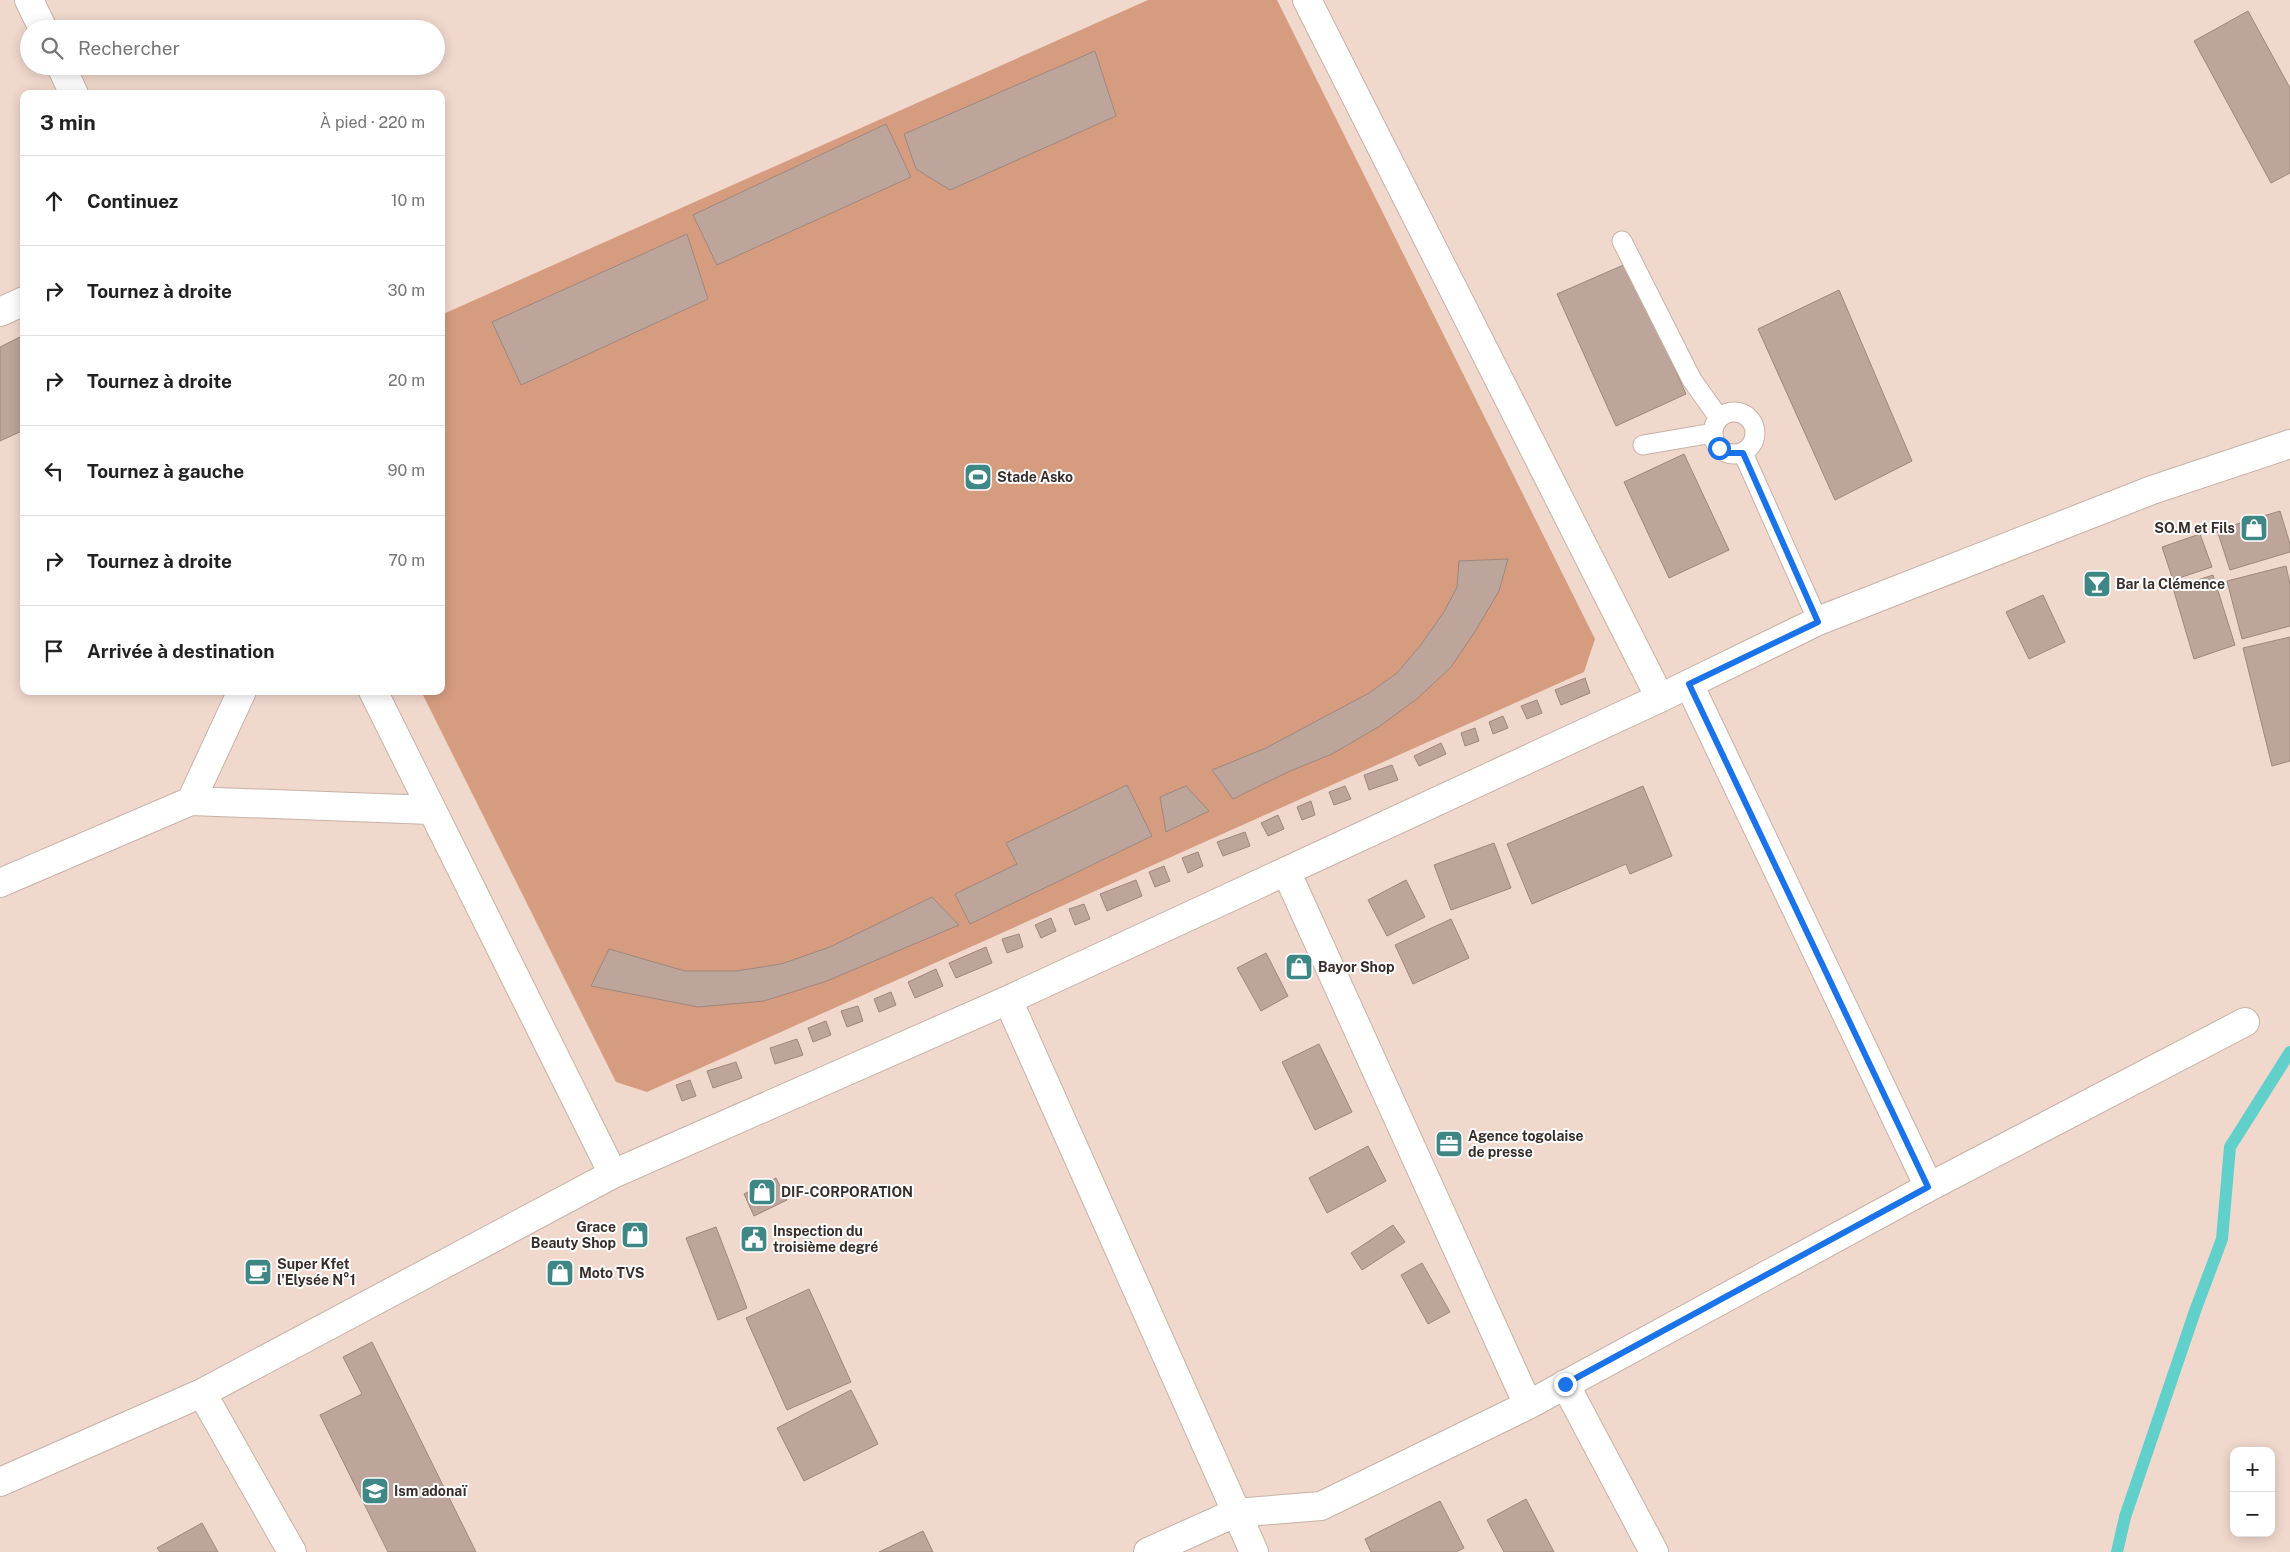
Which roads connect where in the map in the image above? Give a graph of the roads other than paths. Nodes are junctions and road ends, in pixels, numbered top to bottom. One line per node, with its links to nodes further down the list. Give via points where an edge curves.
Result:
1 (29, 0): 3 (street)
2 (1307, 0): 17 (street)
3 (39, 20)
4 (65, 75): 5 (street)
5 (72, 90)
6 (1622, 241): 9 (lane)
7 (20, 303): 8 (street)
8 (0, 312)
9 (1716, 425): 11 (lane); 12 (lane, via 1714,442 1726,453); 12 (lane, via 1726,413 1750,417 1756,433 1755,441)
10 (2290, 444): 13 (street, via 2152,490)
11 (1643, 445)
12 (1743, 453): 13 (lane)
13 (1818, 622): 14 (street)
14 (1689, 684): 17 (street); 25 (street)
15 (240, 695): 18 (street)
16 (375, 695): 19 (street)
17 (1660, 698): 20 (street)
18 (191, 801): 19 (street); 21 (street)
19 (432, 810): 24 (street)
20 (1286, 872): 22 (street); 28 (street)
21 (0, 884)
22 (1008, 1000): 24 (street); 30 (street)
23 (2245, 1022): 25 (street)
24 (614, 1174): 27 (street)
25 (1928, 1187): 26 (street)
26 (1565, 1384): 28 (street); 34 (street)
27 (202, 1393): 29 (street); 31 (street)
28 (1528, 1405): 30 (street, via 1321,1506)
29 (0, 1482)
30 (1235, 1513): 32 (street); 33 (street)
31 (292, 1552)
32 (1148, 1552)
33 (1254, 1552)
34 (1654, 1552)

